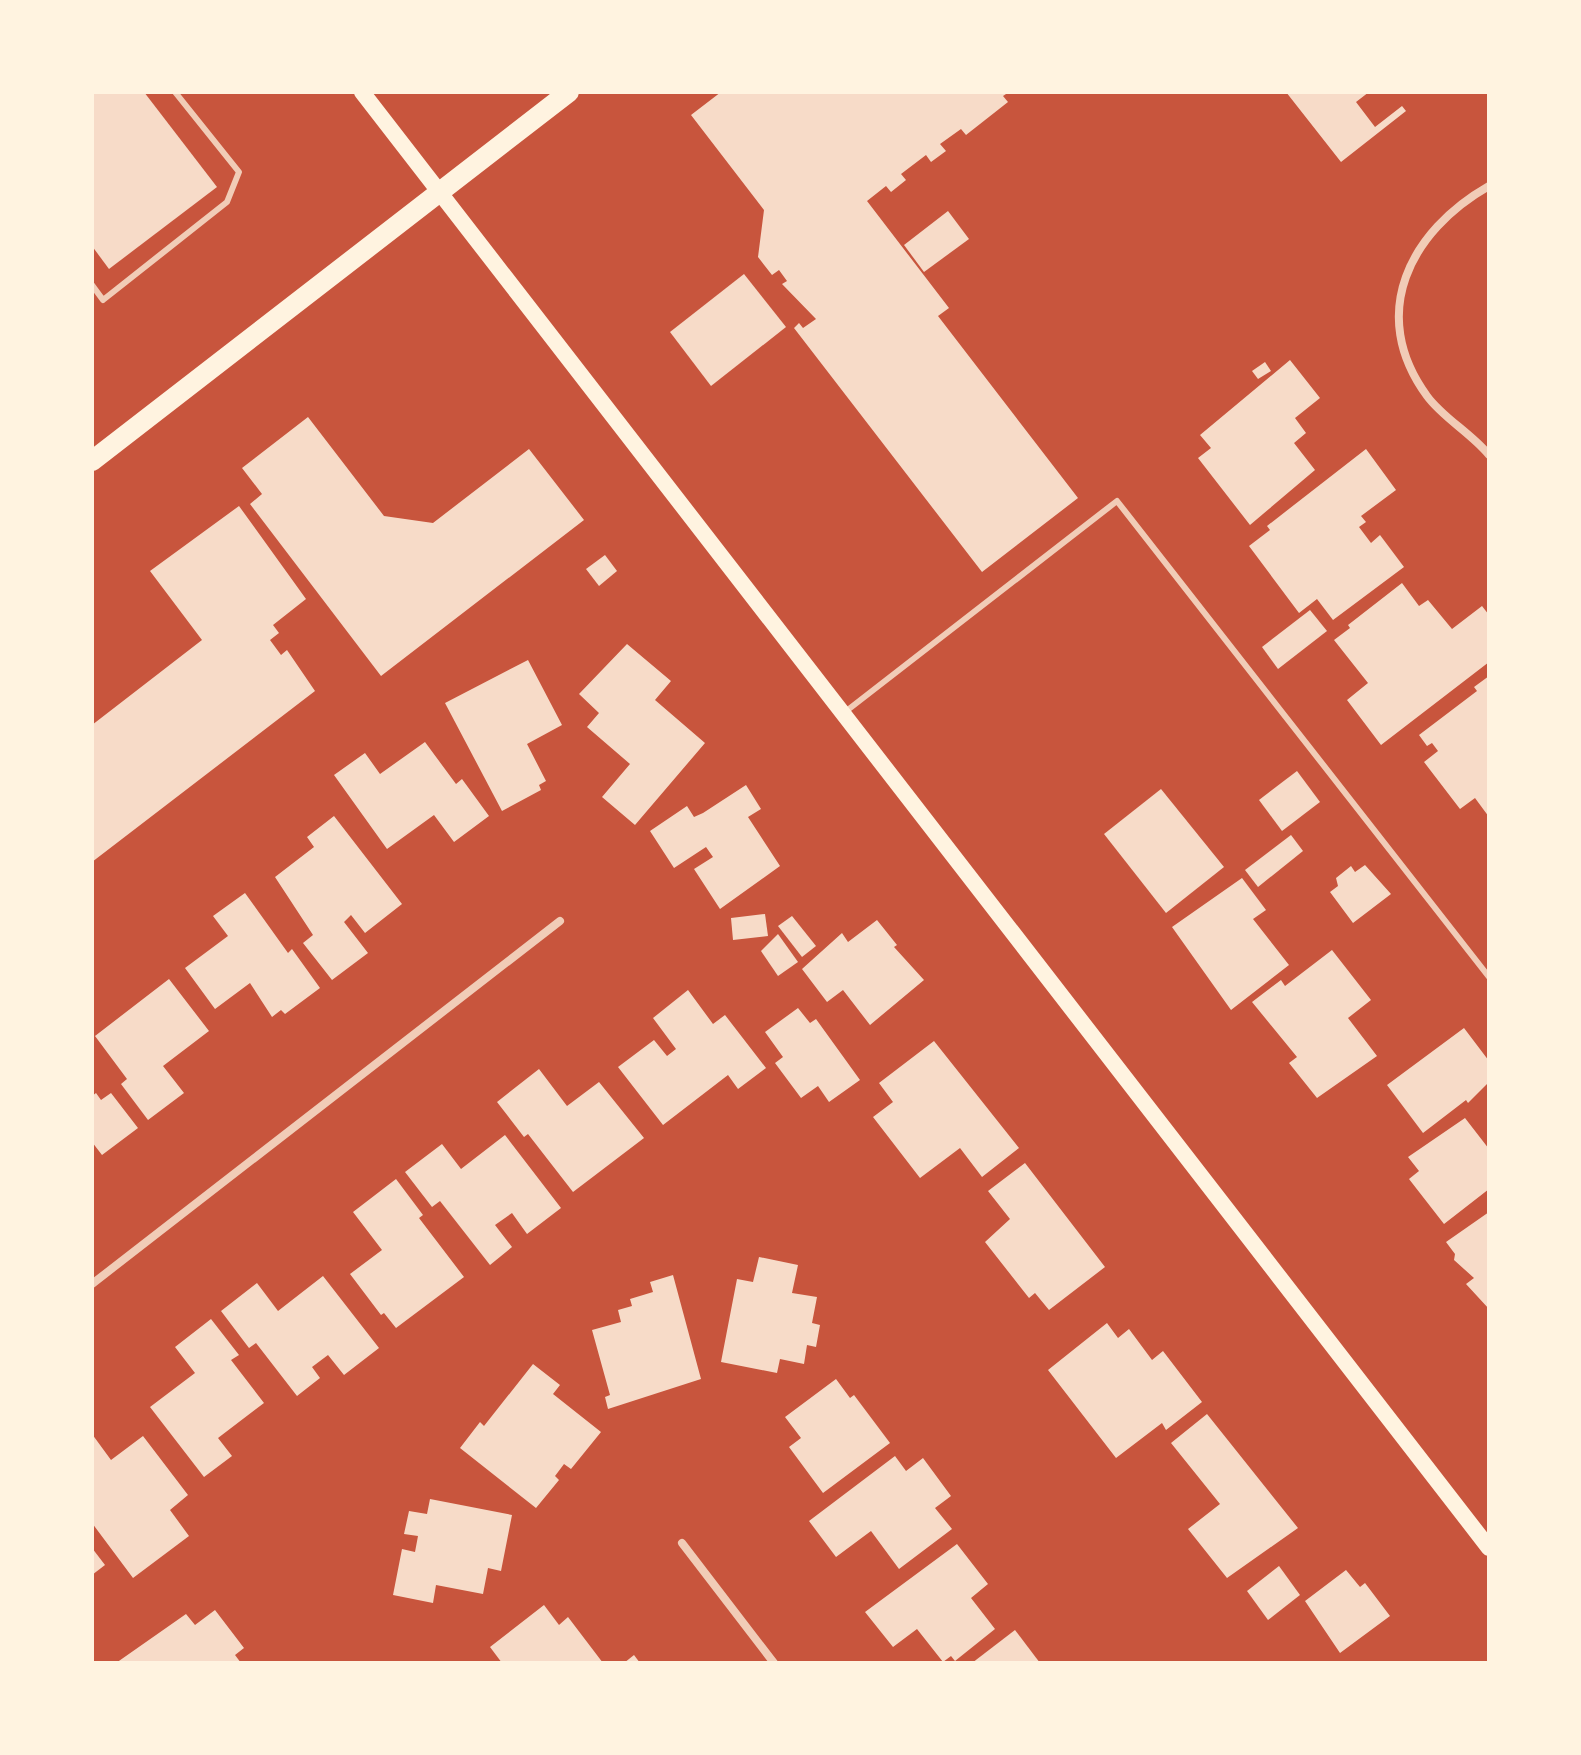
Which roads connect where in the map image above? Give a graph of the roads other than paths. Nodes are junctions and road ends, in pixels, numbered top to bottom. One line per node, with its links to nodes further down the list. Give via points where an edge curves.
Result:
1 (175, 92): 6 (lane, via 239,172 227,202 103,300)
2 (362, 92): 5 (main road)
3 (569, 92): 5 (main road)
4 (1489, 186): 7 (street, via 1453,208 1425,238 1408,268 1397,305 1406,355 1428,398)
5 (440, 190): 8 (main road); 9 (main road)
6 (92, 285)
7 (1489, 455)
8 (92, 461)
9 (845, 712): 11 (lane, via 1117,501); 14 (main road)
10 (560, 921): 12 (street)
11 (1489, 977)
12 (92, 1284)
13 (682, 1543): 15 (street)
14 (1489, 1548)
15 (774, 1663)

